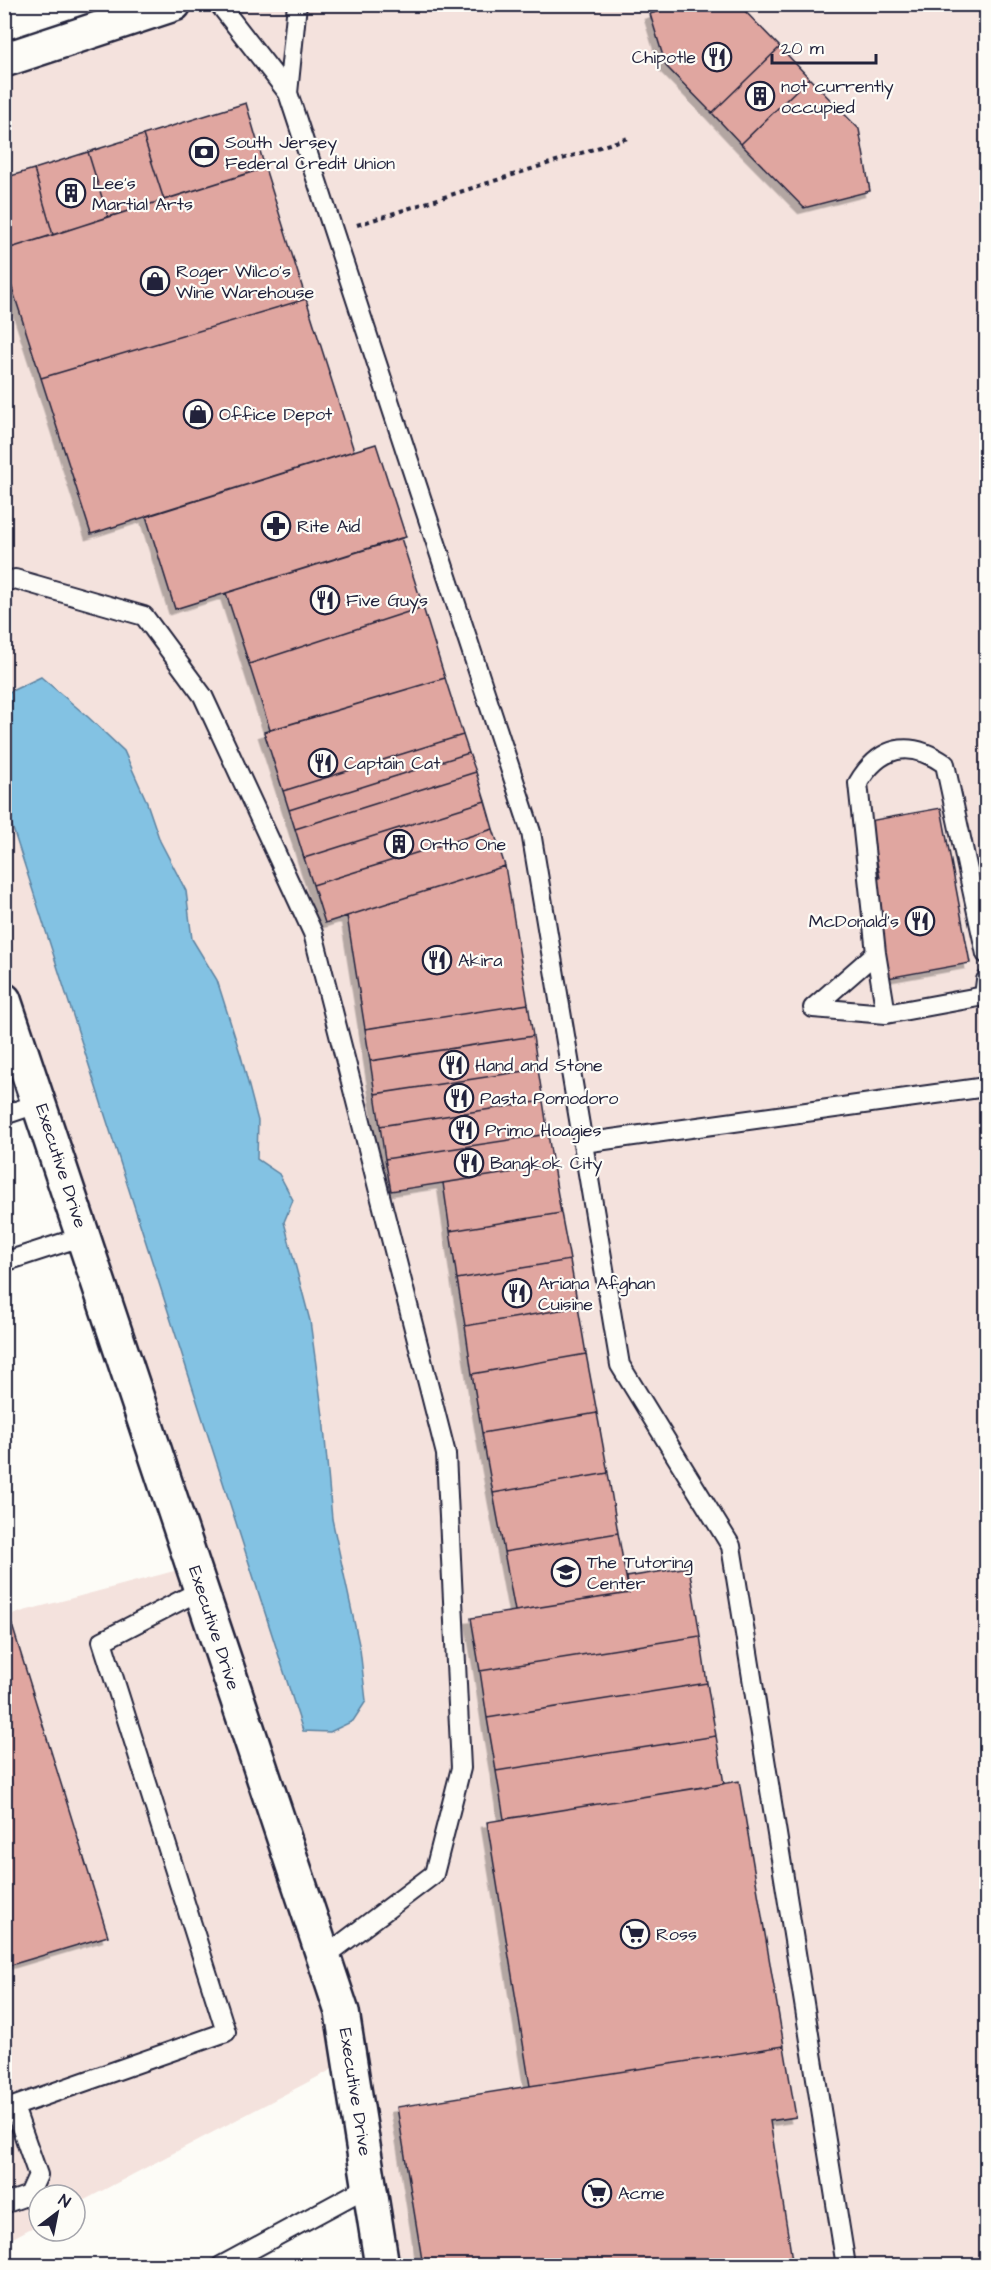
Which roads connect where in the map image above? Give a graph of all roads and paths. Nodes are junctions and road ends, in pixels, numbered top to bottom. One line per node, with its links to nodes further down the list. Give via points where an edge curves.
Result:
1 (219, 4): 5 (lane)
2 (297, 4): 5 (lane)
3 (172, 5): 4 (street)
4 (4, 60)
5 (288, 93): 17 (lane, via 531,832)
6 (631, 137): 7 (path)
7 (356, 225)
8 (4, 582): 21 (lane, via 15,579 144,616 203,696 313,933 446,1454 461,1768 434,1874)
9 (876, 954): 10 (lane, via 858,783 880,756 896,749 914,749 945,764); 13 (lane); 13 (lane, via 813,1008)
10 (987, 954)
11 (987, 980): 13 (lane, via 984,996)
12 (4, 1000): 15 (street, Executive Drive)
13 (886, 1014)
14 (987, 1087): 17 (lane)
15 (40, 1103): 16 (lane); 18 (street, Executive Drive)
16 (4, 1115)
17 (583, 1143): 27 (lane, via 620,1365 731,1545)
18 (84, 1236): 19 (lane); 20 (street, Executive Drive)
19 (4, 1262)
20 (201, 1590): 21 (street, Executive Drive); 22 (lane, via 102,1641 226,2032)
21 (324, 1957): 23 (street, Executive Drive, via 342,2012)
22 (9, 2108): 24 (lane, via 38,2175 29,2195)
23 (369, 2186): 25 (lane); 26 (street, Executive Drive)
24 (4, 2204)
25 (229, 2264)
26 (382, 2265)
27 (846, 2265)

